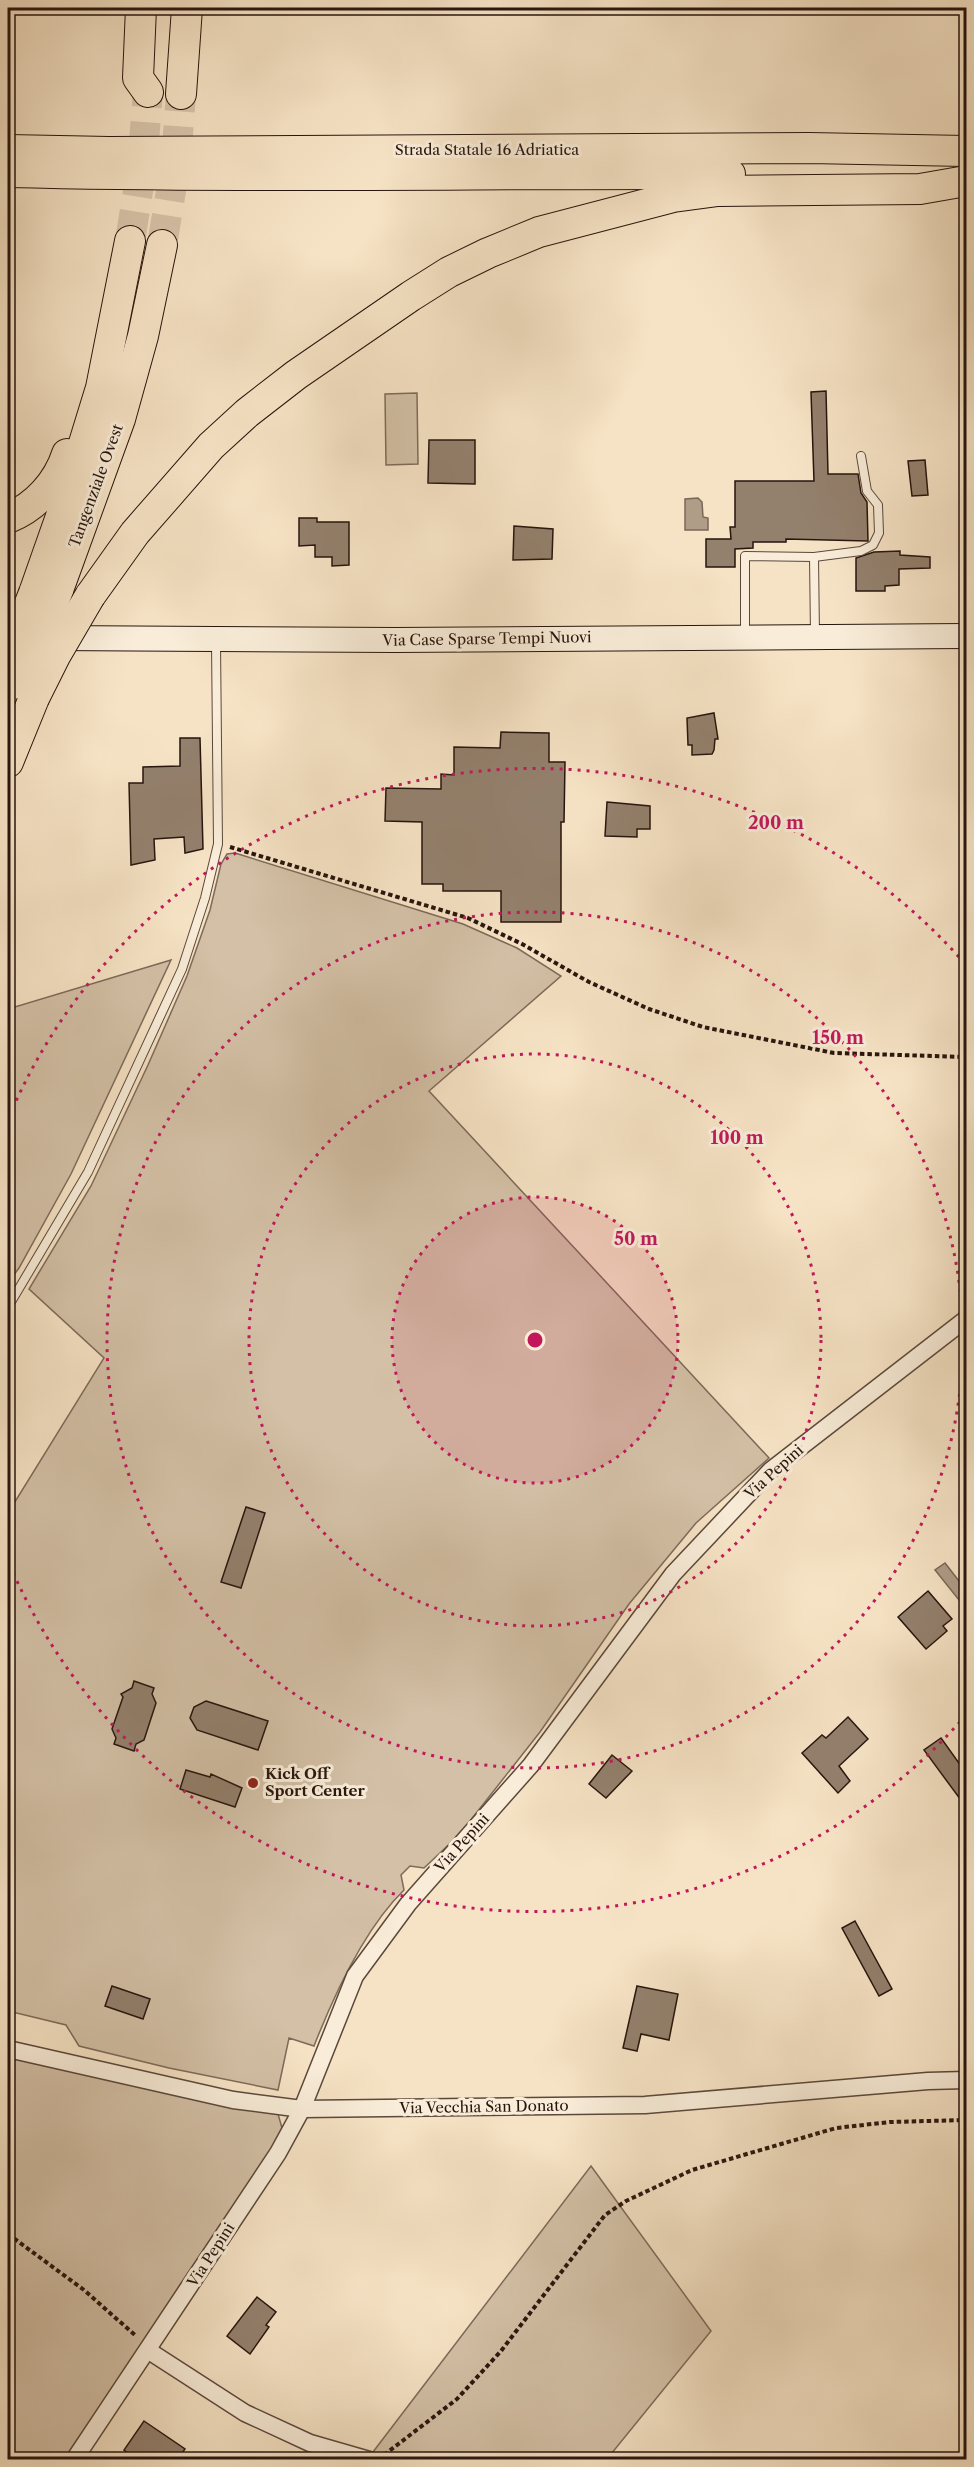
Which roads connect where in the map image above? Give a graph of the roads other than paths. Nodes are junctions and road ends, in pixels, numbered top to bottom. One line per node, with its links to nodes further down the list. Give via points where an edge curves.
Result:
1 (141, 8): 2 (highway, via 138,78 148,92)
2 (153, 8)
3 (187, 8): 4 (highway)
4 (182, 94)
5 (8, 139): 7 (highway, via 63,142)
6 (8, 150): 7 (highway, Strada Statale 16 Adriatica)
7 (94, 152): 8 (highway, Strada Statale 16 Adriatica, via 809,148)
8 (966, 152)
9 (8, 172): 11 (highway, Strada Statale 16 Adriatica)
10 (966, 175): 11 (highway, Strada Statale 16 Adriatica, via 386,173)
11 (197, 177): 13 (highway, via 148,187)
12 (966, 181): 25 (highway, bridge, via 920,189 718,191 673,197 539,232 449,272 296,375 212,446 135,533)
13 (8, 186)
14 (162, 245): 18 (highway, Tangenziale Ovest, via 120,419)
15 (861, 456): 17 (lane, via 867,491 878,506 879,533 873,545 861,551)
16 (8, 518): 18 (highway, Tangenziale Ovest, via 36,500 62,469 88,384 112,280 127,254 101,388 65,505)
17 (814, 557): 19 (lane); 21 (lane, via 745,556)
18 (46, 591): 24 (highway, Tangenziale Ovest, bridge); 25 (highway, Tangenziale Ovest, bridge)
19 (815, 636): 20 (street, Via Case Sparse Tempi Nuovi); 21 (street, Via Case Sparse Tempi Nuovi)
20 (966, 636)
21 (745, 637): 23 (street, Via Case Sparse Tempi Nuovi)
22 (8, 638): 23 (street, Via Case Sparse Tempi Nuovi)
23 (216, 639): 28 (lane, via 218,844 205,898 182,969 88,1172)
24 (8, 658)
25 (26, 695): 26 (highway, Tangenziale Ovest); 27 (highway)
26 (8, 720)
27 (8, 762)
28 (8, 1307)
29 (966, 1319): 32 (street, Via Pepini, via 771,1470 673,1574 531,1766 408,1904 356,1976)
30 (8, 2049): 32 (street, Via Vecchia San Donato, via 233,2100)
31 (966, 2080): 32 (street, Via Vecchia San Donato, via 645,2105)
32 (302, 2109): 33 (street, Via Pepini, via 278,2153)
33 (149, 2351): 34 (street, Via Pepini); 35 (street, via 245,2413 310,2443)
34 (74, 2460)
35 (369, 2460)

